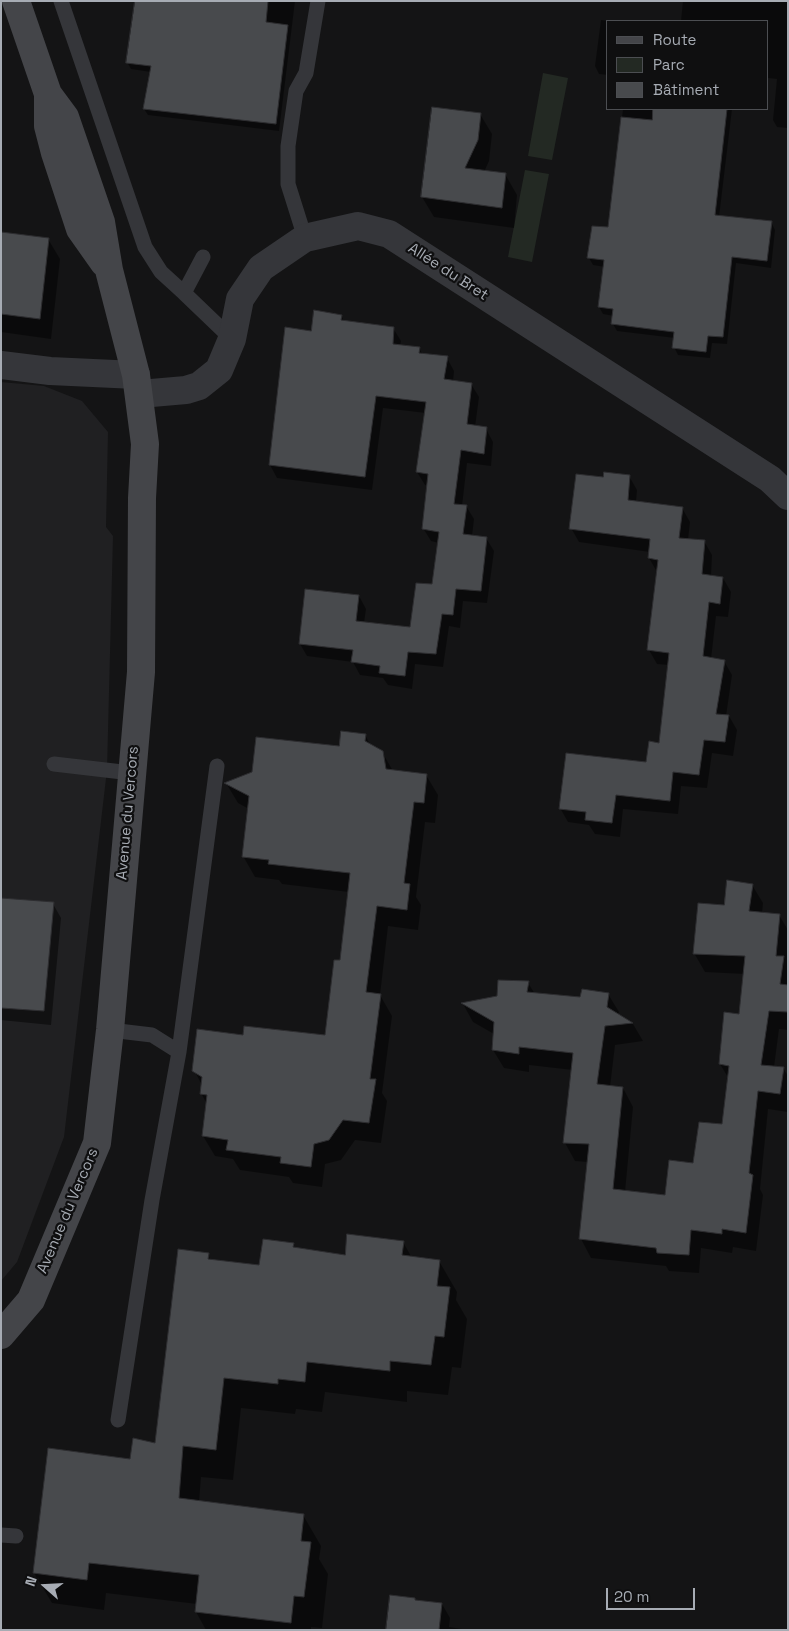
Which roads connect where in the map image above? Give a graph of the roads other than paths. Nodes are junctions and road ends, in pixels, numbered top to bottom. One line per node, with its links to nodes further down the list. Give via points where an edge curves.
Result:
1 (16, 1): 9 (street, Avenue du Vercors, via 48,94 64,117 101,222 109,270)
2 (61, 1): 6 (lane, via 145,247 161,272)
3 (318, 1): 4 (lane, via 306,73 296,91 288,146 288,184)
4 (305, 238): 7 (street, Allée du Bret, via 261,268 240,299); 10 (street, Allée du Bret, via 358,226 389,234 770,479)
5 (203, 257): 6 (lane)
6 (184, 293): 7 (lane)
7 (232, 339): 9 (street, Allée du Bret, via 219,370 199,386 186,390)
8 (1, 365): 9 (street, Allée du Bret)
9 (138, 384): 13 (street, Avenue du Vercors, via 145,444 140,672)
10 (788, 496)
11 (54, 764): 13 (lane)
12 (218, 766): 15 (lane)
13 (131, 773): 14 (street, Avenue du Vercors)
14 (110, 1030): 15 (lane, via 152,1034); 16 (street, Avenue du Vercors, via 97,1143 31,1300)
15 (179, 1052): 17 (lane)
16 (1, 1334)
17 (118, 1420)

